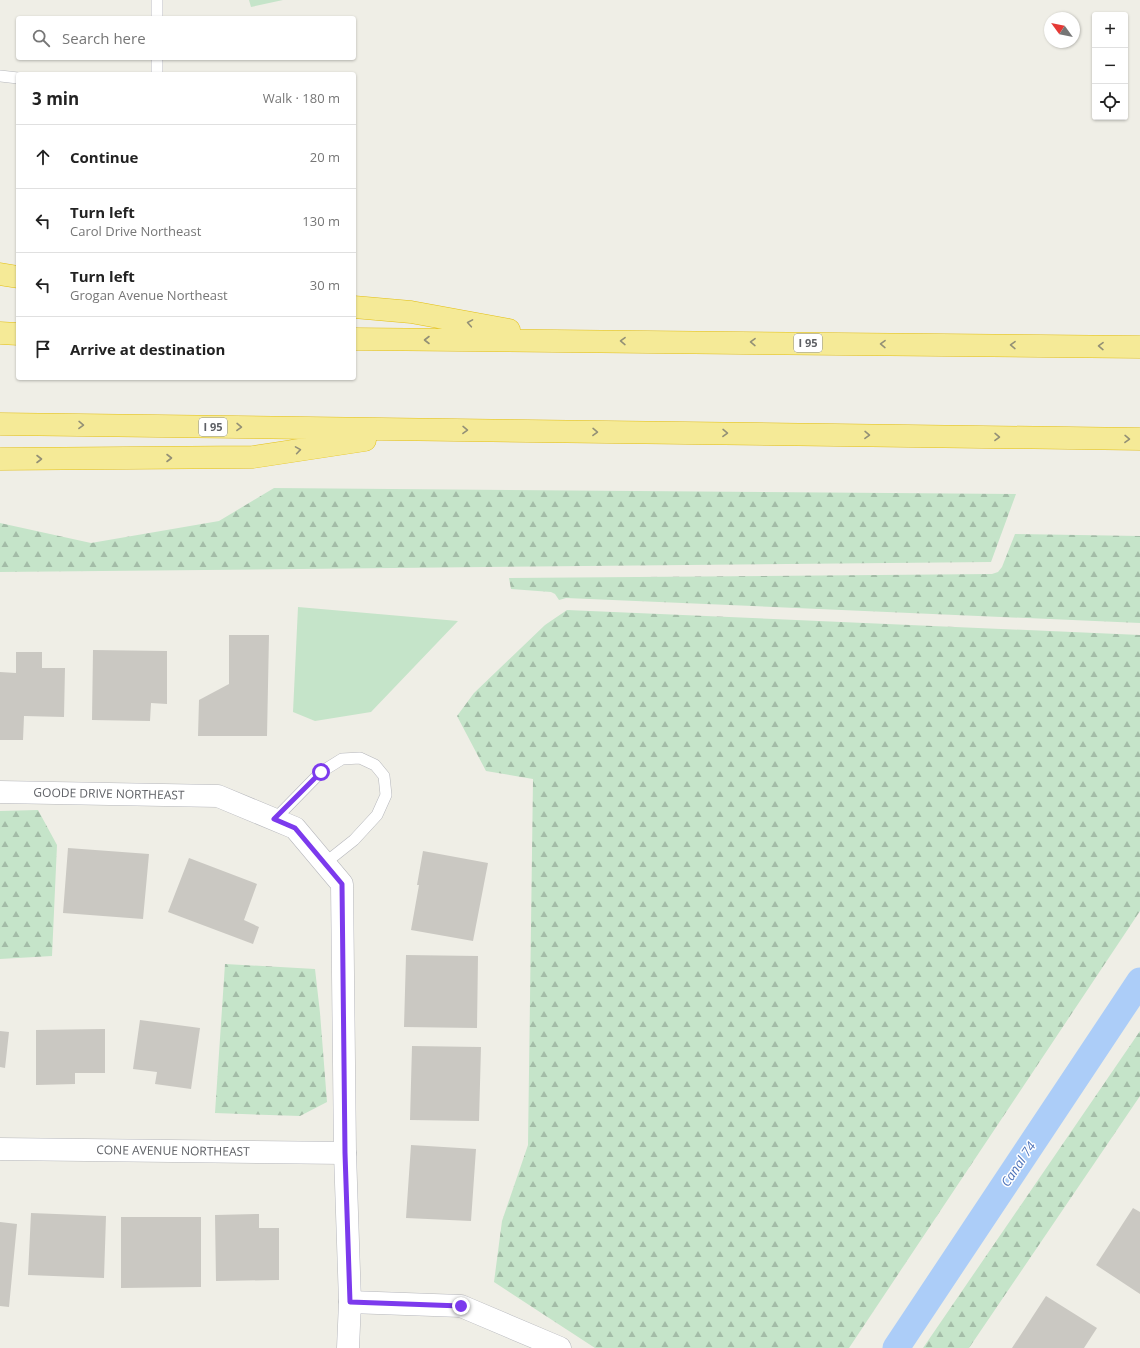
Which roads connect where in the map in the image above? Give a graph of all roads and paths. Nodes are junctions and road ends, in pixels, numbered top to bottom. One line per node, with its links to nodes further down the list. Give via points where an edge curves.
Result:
1 (157, 0): 2 (lane)
2 (157, 16)
3 (157, 60): 4 (lane)
4 (157, 72)
5 (0, 76): 6 (lane)
6 (16, 78)
7 (0, 274): 8 (highway)
8 (16, 277)
9 (356, 307): 13 (highway, one-way to 9, via 411,312)
10 (0, 334): 11 (highway)
11 (16, 334)
12 (356, 339): 13 (highway, I 95, one-way to 12)
13 (564, 340): 14 (highway, I 95, one-way to 13)
14 (1140, 347)
15 (0, 424): 16 (highway, I 95, one-way to 16)
16 (426, 430): 17 (highway, I 95, one-way to 17); 18 (highway, one-way to 16, via 253,457)
17 (1140, 439)
18 (0, 459)
19 (0, 792): 20 (street, GOODE DRIVE NORTHEAST, via 218,796)
20 (274, 819): 21 (street, via 295,828); 21 (lane, via 321,772 342,759 360,758 375,765 384,776 386,795 377,816 354,840)
21 (325, 863): 23 (street, via 342,884)
22 (0, 1149): 23 (street, CONE AVENUE NORTHEAST)
23 (345, 1153): 24 (street)
24 (350, 1302): 25 (street); 26 (street, via 461,1306)
25 (348, 1348)
26 (560, 1348)

